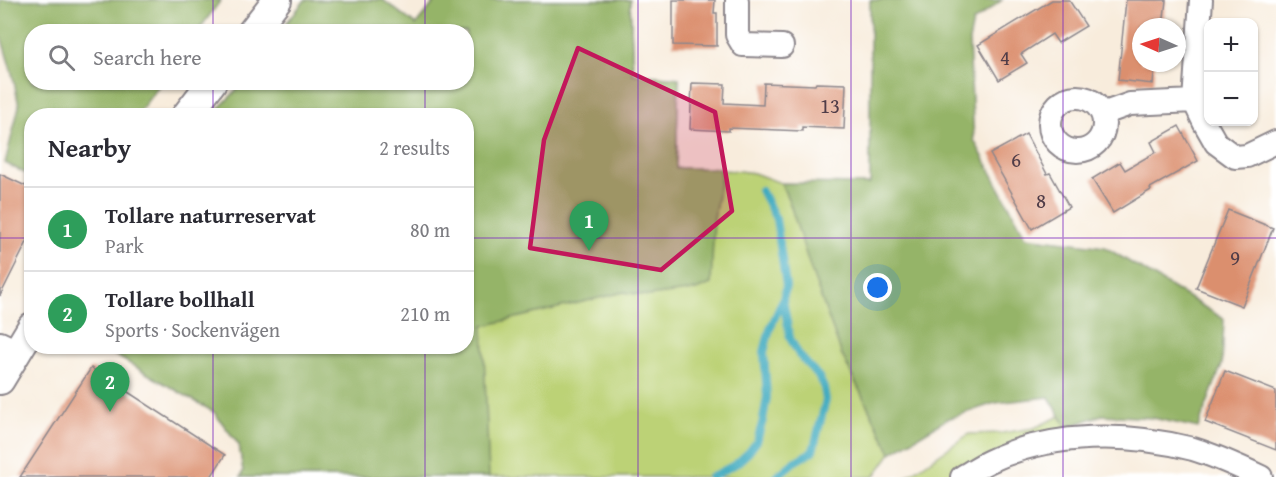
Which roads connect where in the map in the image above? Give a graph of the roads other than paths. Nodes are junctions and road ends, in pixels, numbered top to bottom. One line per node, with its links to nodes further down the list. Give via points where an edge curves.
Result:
1 (278, 0): 4 (street)
2 (737, 0): 5 (street, via 737,35 743,45)
3 (1202, 0): 7 (street)
4 (258, 24)
5 (782, 46)
6 (206, 90): 8 (street)
7 (1194, 100): 9 (street, via 1130,104); 10 (street, via 1216,143 1235,157 1247,156)
8 (192, 108)
9 (1102, 114)
10 (1276, 142)
11 (16, 340): 12 (street)
12 (0, 380)
13 (962, 477): 14 (street, via 991,461 1041,444 1095,437 1131,438 1194,450)
14 (1261, 477)

